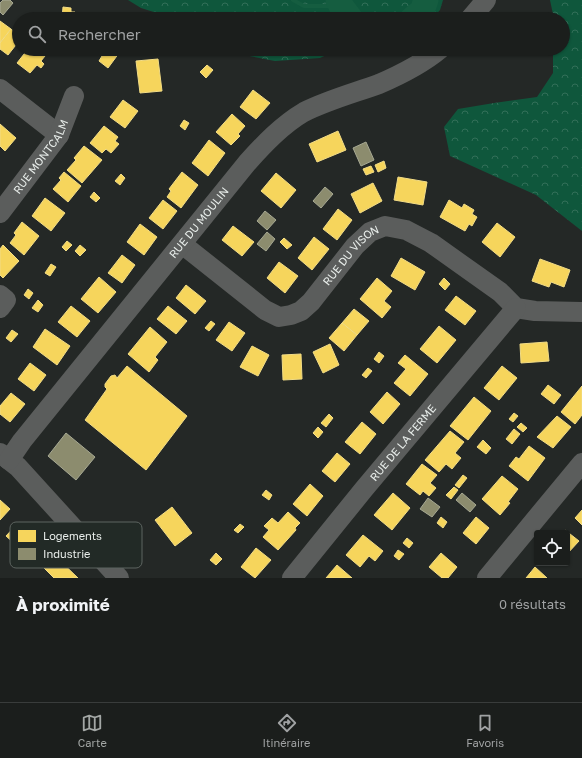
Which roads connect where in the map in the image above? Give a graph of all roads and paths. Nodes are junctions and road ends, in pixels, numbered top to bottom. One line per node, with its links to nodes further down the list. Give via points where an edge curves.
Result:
1 (486, 0): 2 (street)
2 (476, 12)
3 (431, 56): 8 (street, RUE DU MOULIN, via 380,83 322,104 284,126 247,163)
4 (0, 89): 6 (street)
5 (74, 96): 6 (street, RUE MONTCALM)
6 (59, 135): 7 (street, RUE MONTCALM)
7 (0, 213)
8 (182, 244): 11 (street, RUE DU VISON, via 265,310 279,317 291,316 311,302 355,246 370,232 386,226 406,230 431,243 500,292); 13 (street, RUE DU MOULIN, via 22,442)
9 (0, 295): 10 (street, via 6,300)
10 (0, 308)
11 (516, 308): 12 (street); 18 (street, RUE DE LA FERME)
12 (582, 312)
13 (5, 457): 15 (street, via 18,467)
14 (582, 463): 19 (street)
15 (68, 522)
16 (110, 568): 17 (street)
17 (119, 578)
18 (292, 578)
19 (487, 578)

